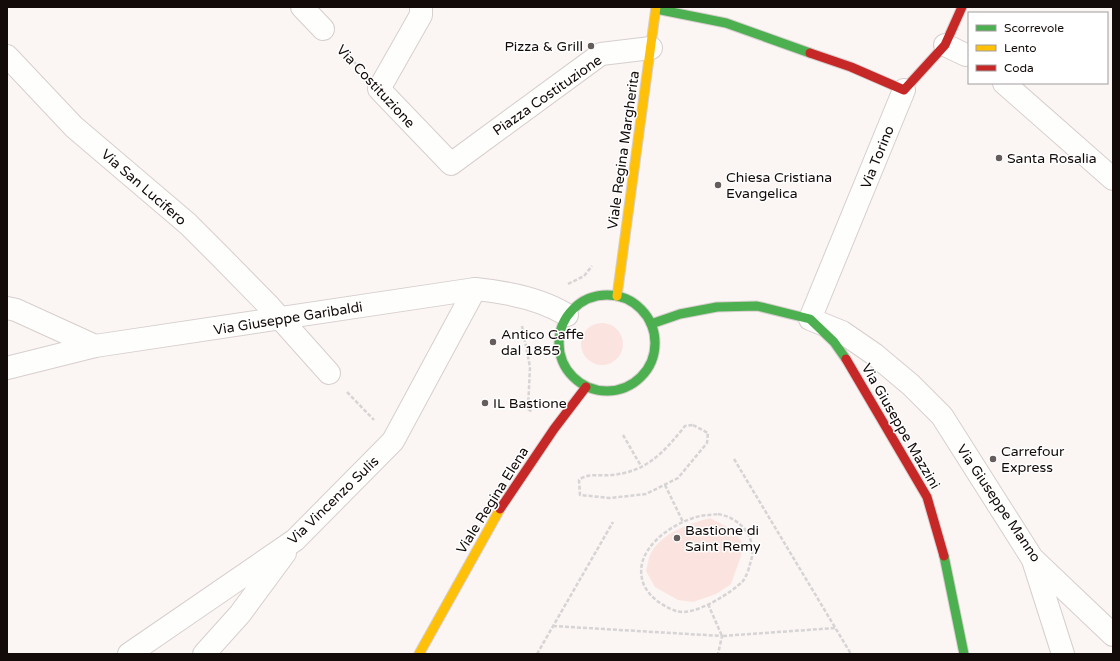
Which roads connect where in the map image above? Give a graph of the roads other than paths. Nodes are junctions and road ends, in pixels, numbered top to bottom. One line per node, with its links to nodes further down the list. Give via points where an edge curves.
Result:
1 (302, 7): 5 (street)
2 (420, 7): 12 (street, Via Costituzione, via 421,15 380,89)
3 (962, 7): 6 (street, Via Torino)
4 (656, 8): 7 (street, Viale Regina Margherita); 11 (street, via 726,23 851,67)
5 (323, 29)
6 (945, 46): 8 (street); 11 (street, Via Torino)
7 (651, 48): 12 (street, Piazza Costituzione, via 601,54); 15 (street, Viale Regina Margherita)
8 (966, 55)
9 (7, 56): 18 (street, Via San Lucifero, via 74,127 188,224)
10 (1005, 84): 13 (street)
11 (904, 90): 19 (street, Via Torino)
12 (451, 164)
13 (1113, 179)
14 (475, 289): 17 (street, Via Giuseppe Garibaldi, via 498,291 552,306); 18 (street, Via Giuseppe Garibaldi); 25 (street, Via Vincenzo Sulis, via 393,441)
15 (617, 296): 17 (street, via 593,296 583,300); 20 (street, via 640,308)
16 (12, 309): 21 (street)
17 (567, 316): 24 (street, via 560,330 560,357 570,374)
18 (280, 319): 21 (street, Via Giuseppe Garibaldi); 23 (street, Via San Lucifero)
19 (810, 319): 20 (street, via 756,306 717,307 680,314); 26 (street, Via Giuseppe Manno, via 842,332 874,354 911,385 942,416); 31 (street, Via Giuseppe Mazzini, via 834,342 850,365 927,497 948,570)
20 (652, 324): 24 (street, via 656,345 654,356 642,376 630,385 616,390)
21 (95, 346): 22 (street, Via Giuseppe Garibaldi)
22 (7, 368)
23 (329, 373)
24 (586, 387): 30 (street, Viale Regina Elena, via 491,522)
25 (295, 540): 28 (street, Via Vincenzo Sulis); 29 (street, via 240,614)
26 (1032, 558): 27 (street, Via Giuseppe Manno); 32 (street)
27 (1113, 635)
28 (129, 654)
29 (204, 654)
30 (419, 654)
31 (964, 654)
32 (1064, 654)

